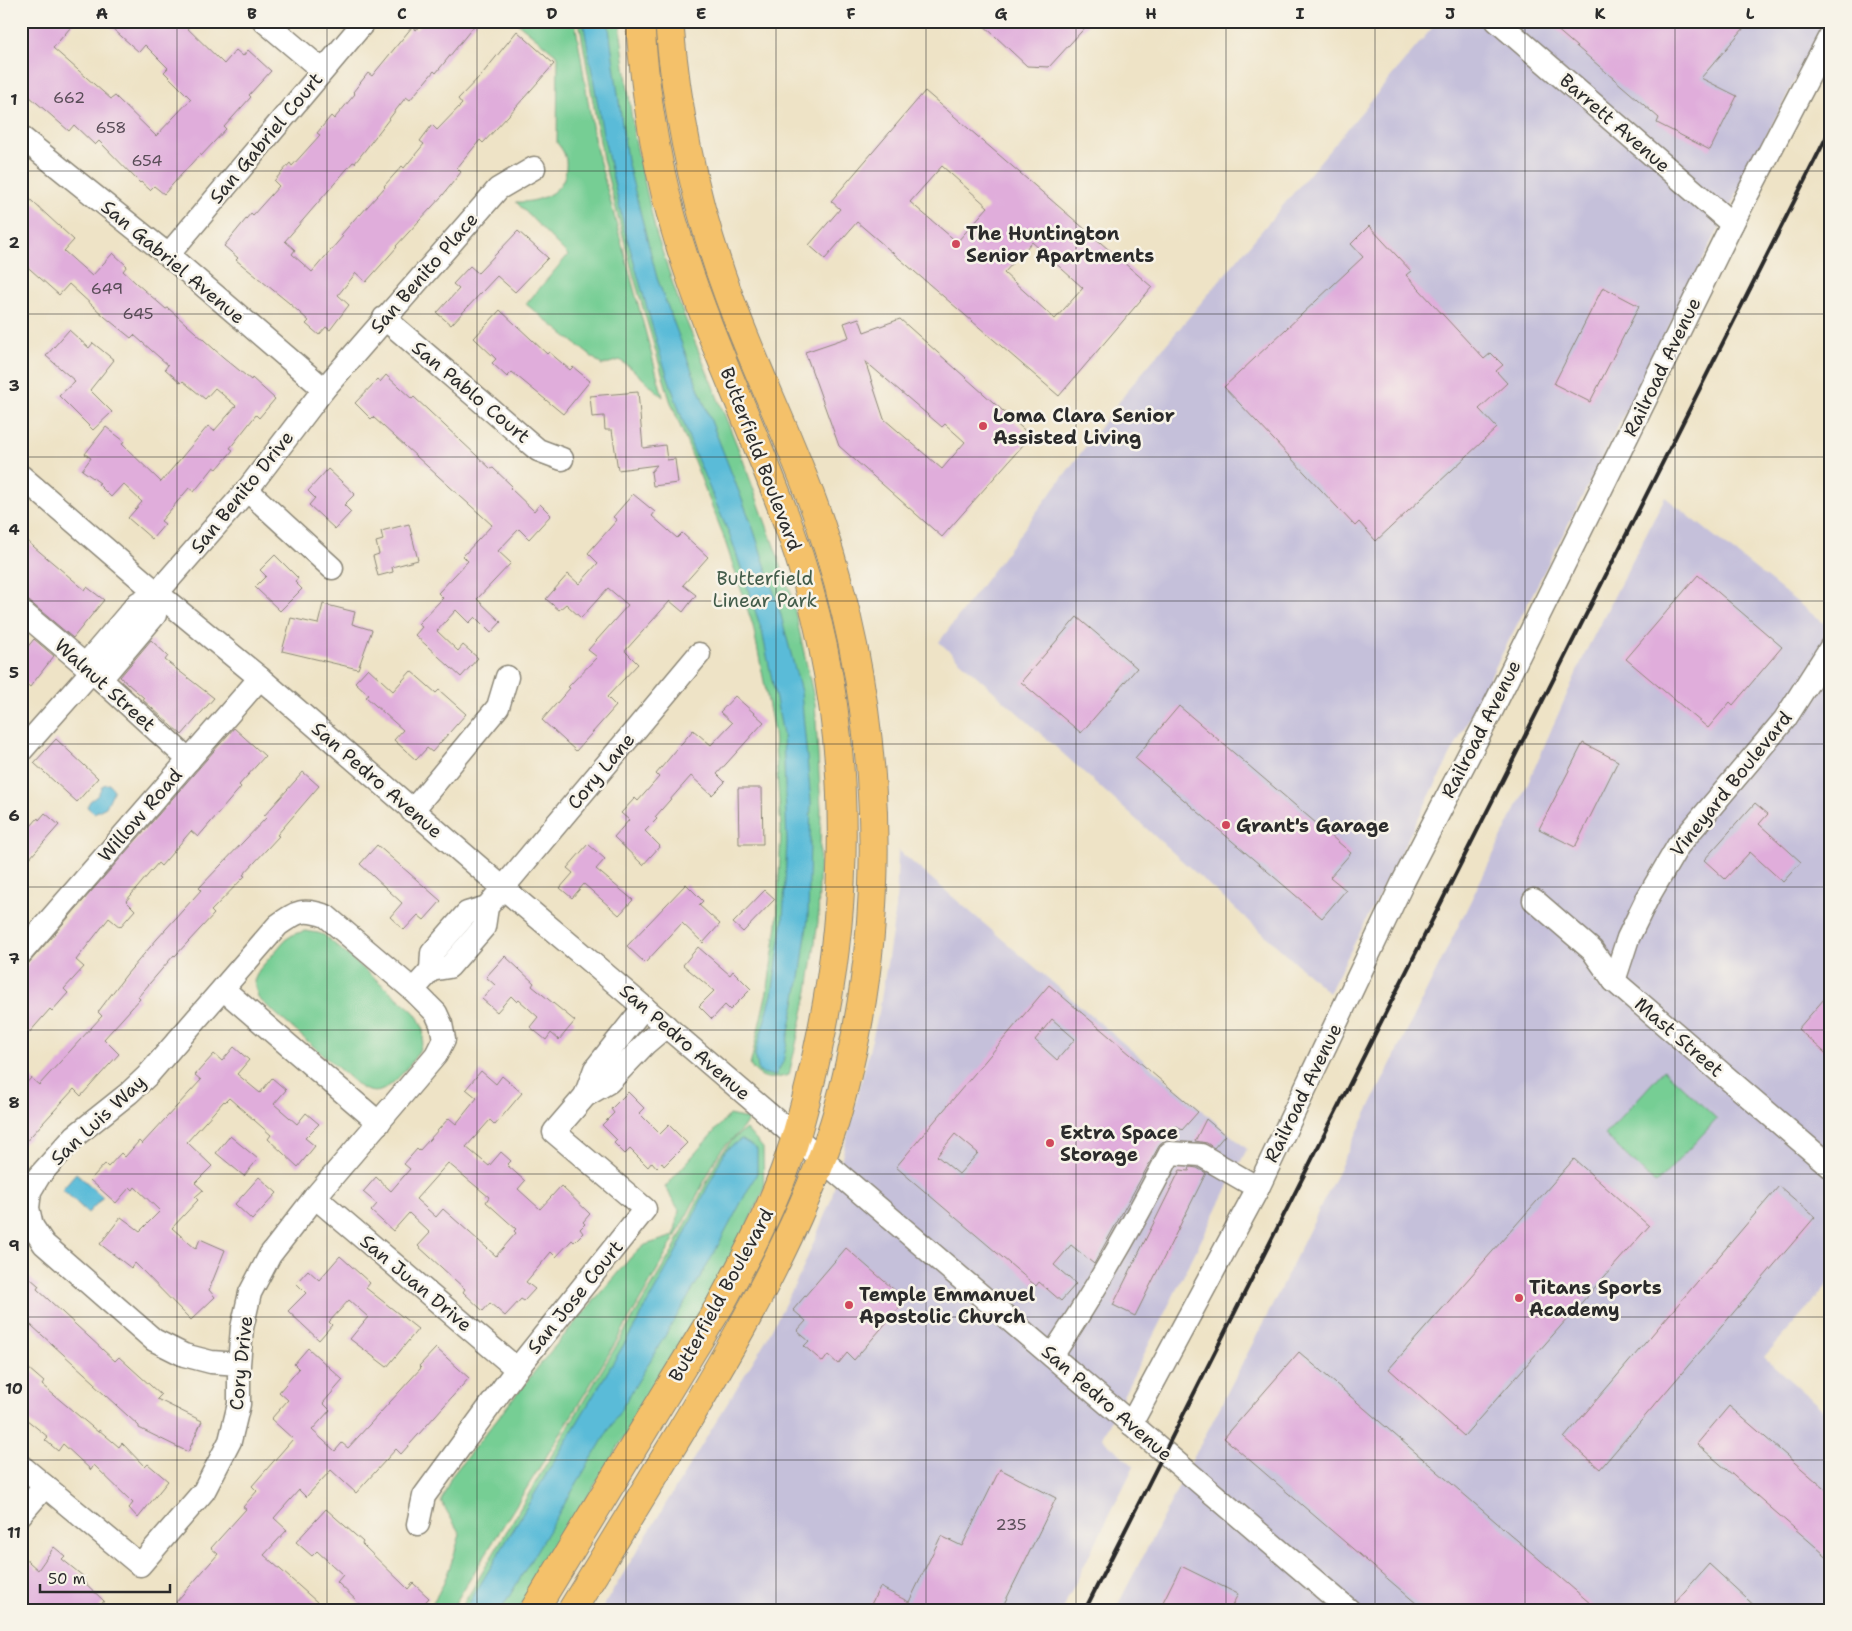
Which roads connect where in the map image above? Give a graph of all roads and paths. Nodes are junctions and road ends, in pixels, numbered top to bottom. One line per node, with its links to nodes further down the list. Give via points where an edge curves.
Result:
1 (264, 21): 7 (street)
2 (365, 21): 7 (street, San Gabriel Court)
3 (640, 21): 39 (main road, Butterfield Boulevard, via 652,132 679,244 791,530 810,590 835,711 843,827 839,923 824,1022)
4 (670, 21): 40 (main road, Butterfield Boulevard, via 682,128 708,234 745,338 819,518 847,615 864,705 874,837 868,957 850,1062)
5 (1497, 21): 10 (street, Barrett Avenue)
6 (1831, 34): 10 (street, Railroad Avenue)
7 (322, 70): 11 (street, San Gabriel Court)
8 (21, 137): 11 (street, San Gabriel Avenue)
9 (534, 168): 12 (street, San Benito Place, via 498,189)
10 (1732, 224): 42 (street, Railroad Avenue, via 1493,708 1404,880)
11 (168, 255): 13 (street, San Gabriel Avenue)
12 (384, 318): 13 (street, San Benito Place); 14 (street, San Pablo Court, via 538,450)
13 (324, 389): 16 (street, San Benito Drive)
14 (562, 459)
15 (21, 476): 18 (street, San Pedro Avenue)
16 (247, 490): 17 (street); 18 (street, San Benito Drive)
17 (332, 568)
18 (156, 593): 22 (street, San Benito Drive, via 138,603); 24 (street, San Pedro Avenue)
19 (21, 610): 22 (street, Walnut Street)
20 (1831, 647): 32 (street, Vineyard Boulevard, via 1785,719 1678,846 1628,938)
21 (699, 654): 28 (street, Cory Lane)
22 (93, 672): 25 (street, San Benito Drive); 26 (street, Walnut Street)
23 (507, 677): 27 (street, via 498,707)
24 (260, 678): 26 (street, Willow Road); 27 (street, San Pedro Avenue)
25 (21, 751)
26 (189, 760): 30 (street, Willow Road)
27 (412, 811): 28 (street, San Pedro Avenue)
28 (503, 888): 34 (street, via 486,907 484,927 449,968 431,970); 35 (street, San Pedro Avenue)
29 (1534, 900): 32 (street, Mast Street, via 1592,950)
30 (29, 929): 31 (street, Willow Road)
31 (21, 953)
32 (1614, 980): 41 (street, Mast Street)
33 (223, 989): 34 (street, San Luis Way, via 278,925 290,916 311,911 326,916); 38 (street); 45 (street, San Luis Way, via 147,1076 75,1136 30,1191 28,1208 32,1226 44,1244 154,1340 184,1356)
34 (413, 990): 38 (street, Cory Drive, via 436,1013 444,1039 436,1055)
35 (644, 1007): 36 (street, San Pedro Avenue); 37 (street, San Jose Court, via 594,1068)
36 (666, 1026): 37 (street, San Jose Court, via 609,1082); 39 (street, San Pedro Avenue)
37 (585, 1096): 46 (street, San Jose Court, via 554,1132 645,1209)
38 (379, 1122): 43 (street, Cory Drive)
39 (795, 1138): 40 (street, San Pedro Avenue); 52 (main road, Butterfield Boulevard, via 785,1170 742,1264)
40 (821, 1159): 44 (street, San Pedro Avenue); 53 (main road, Butterfield Boulevard, via 749,1315)
41 (1831, 1167)
42 (1258, 1188): 44 (street, via 1200,1155 1170,1153 1147,1199); 47 (street, Railroad Avenue)
43 (315, 1197): 45 (street, Cory Drive, via 270,1254 250,1293 242,1328); 46 (street, San Juan Drive)
44 (1052, 1356): 47 (street, San Pedro Avenue)
45 (239, 1364): 49 (street, Cory Drive, via 239,1404 230,1441 218,1466 204,1491 140,1566)
46 (517, 1369): 51 (street, San Jose Court, via 424,1496)
47 (1131, 1424): 54 (street, San Pedro Avenue)
48 (21, 1466): 49 (street, Cory Drive)
49 (45, 1486): 50 (street)
50 (21, 1514)
51 (418, 1524)
52 (534, 1610)
53 (572, 1610)
54 (1349, 1610)

